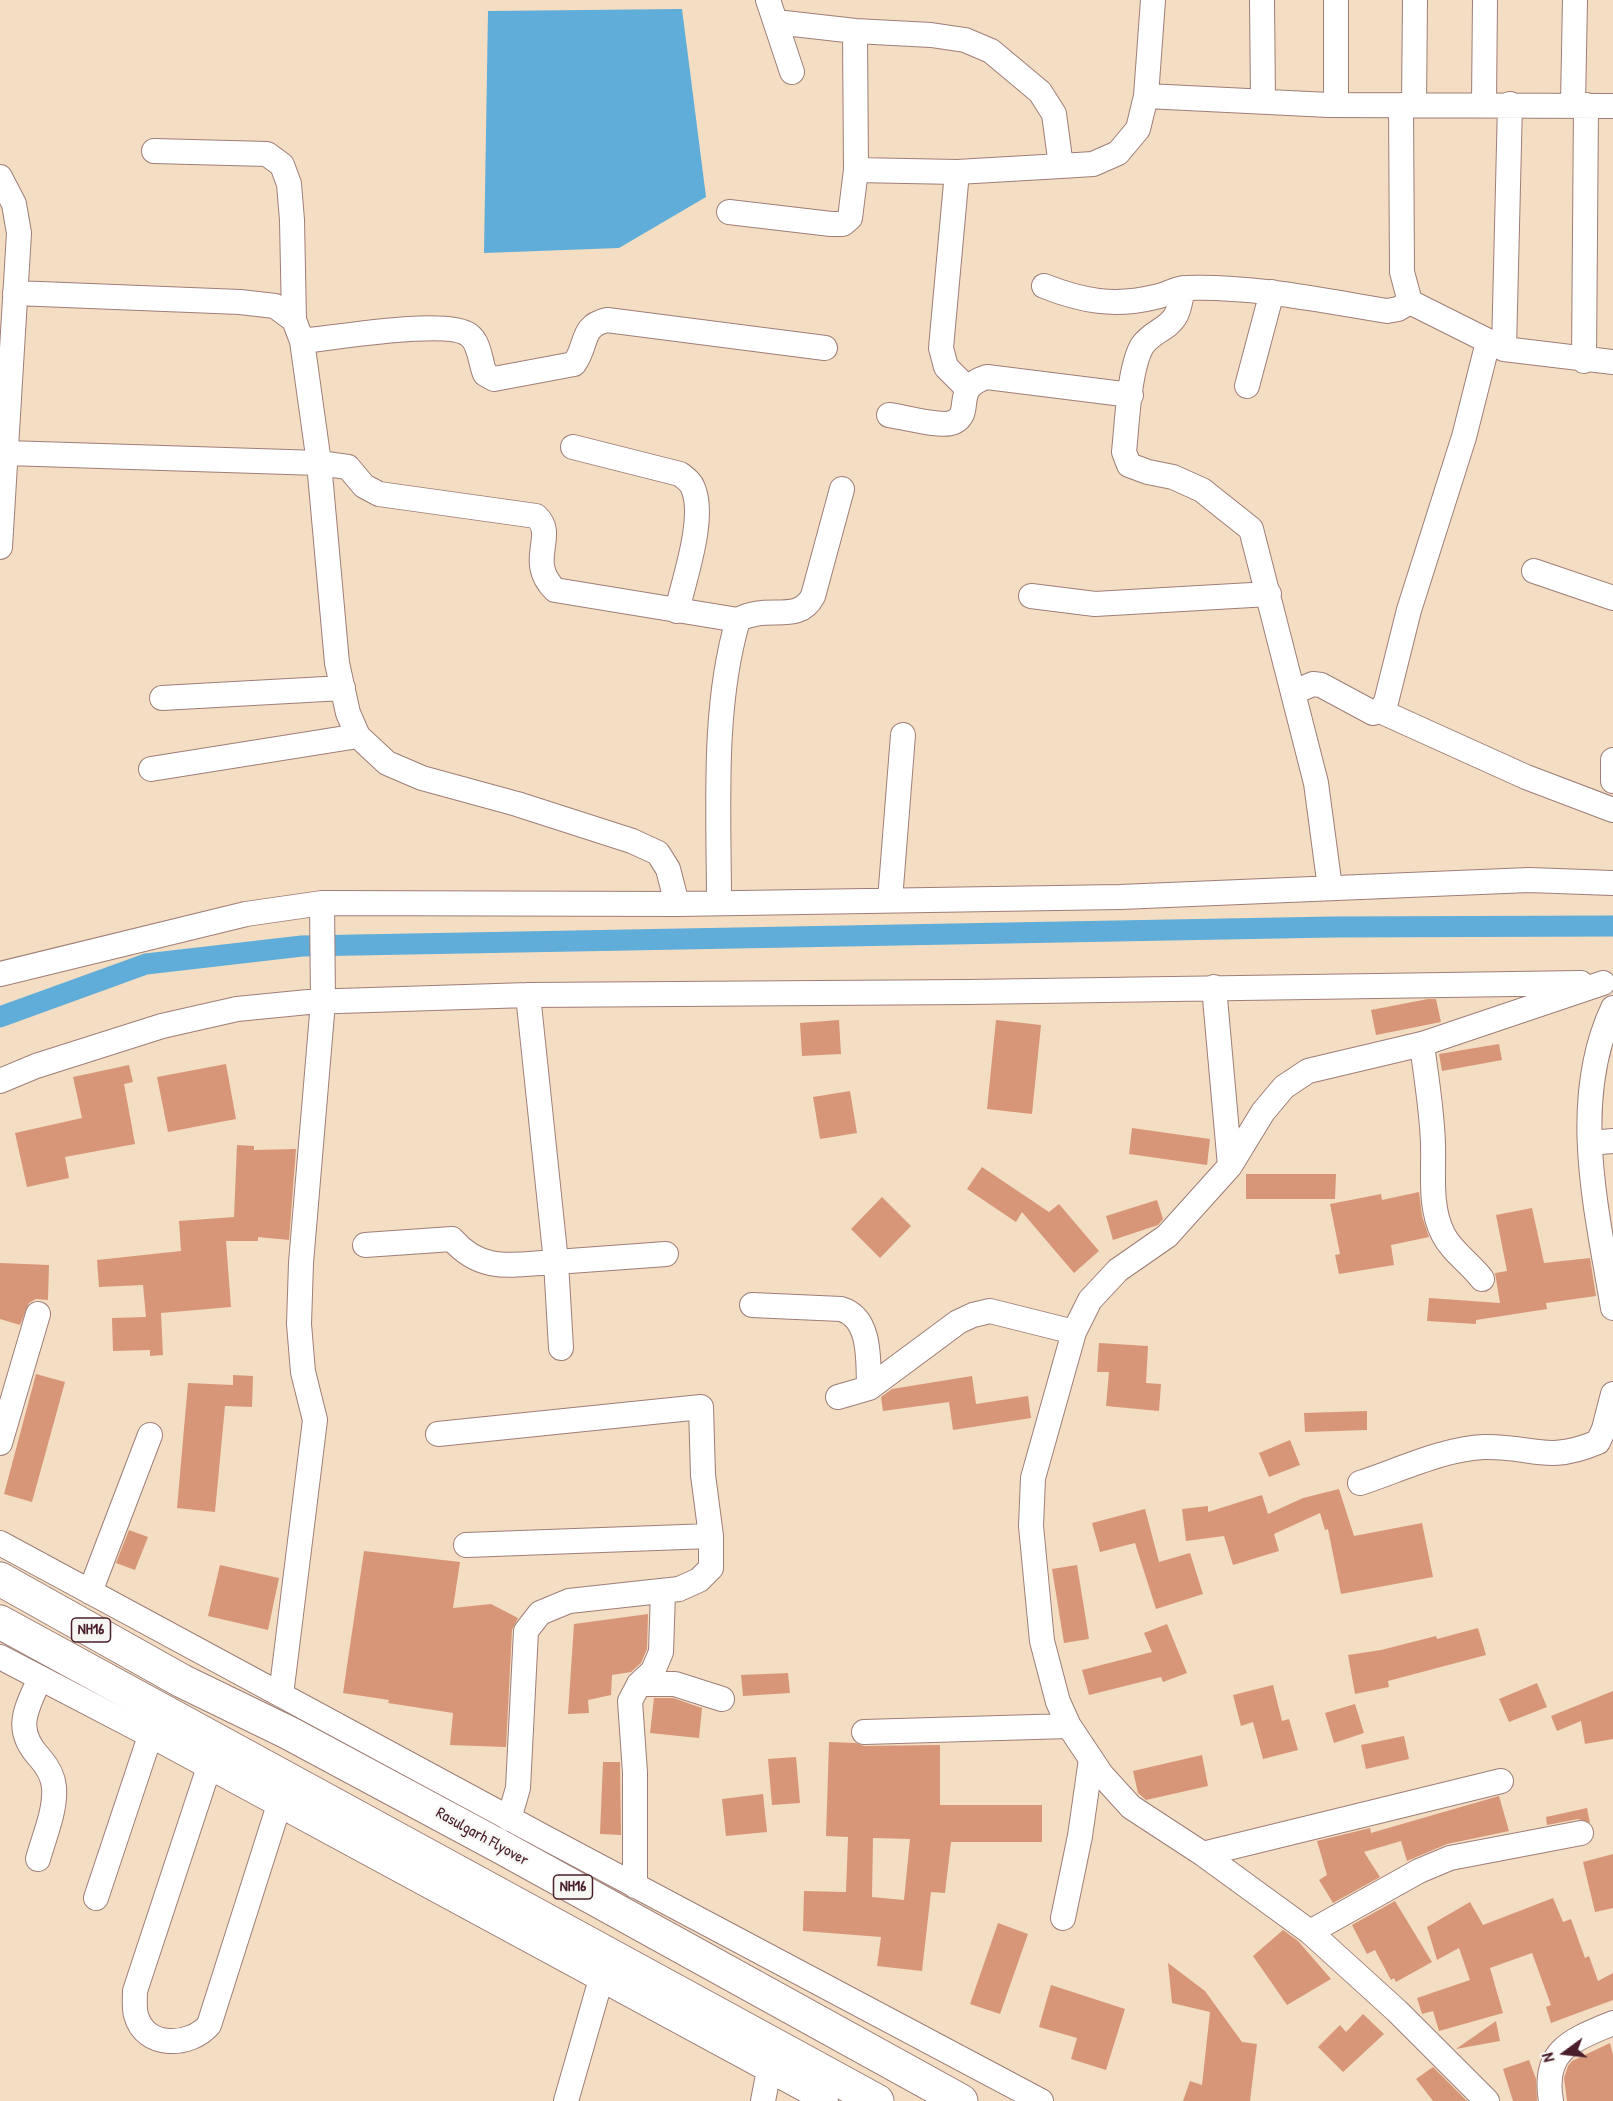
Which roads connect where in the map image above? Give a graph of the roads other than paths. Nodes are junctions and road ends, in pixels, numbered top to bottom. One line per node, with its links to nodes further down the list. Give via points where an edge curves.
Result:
1 (768, 0): 8 (street)
2 (1153, 0): 11 (street)
3 (1262, 0): 12 (street)
4 (1336, 0): 13 (street)
5 (1415, 0): 16 (street)
6 (1485, 0): 14 (street)
7 (1575, 0): 17 (street)
8 (777, 22): 9 (street); 10 (street)
9 (855, 31): 20 (street, via 931,34 965,40 991,51 1040,92 1054,114); 21 (street)
10 (792, 72)
11 (1146, 96): 12 (street); 20 (street, via 1138,129 1118,153 1093,164)
12 (1263, 101): 13 (street)
13 (1336, 104): 16 (street)
14 (1484, 104): 15 (street); 16 (street)
15 (1510, 104): 17 (street); 32 (street)
16 (1407, 105): 30 (street, via 1402,272)
17 (1579, 105): 18 (street); 34 (street)
18 (1613, 106)
19 (154, 151): 31 (street, via 267,154 282,165 289,184)
20 (1061, 166): 22 (street)
21 (856, 170): 22 (street); 24 (street, via 852,210 843,224)
22 (957, 172): 37 (street, via 941,348 946,367)
23 (0, 177): 25 (street, via 14,204 19,232)
24 (729, 212)
25 (8, 263): 29 (street)
26 (1044, 286): 27 (street, via 1084,301 1109,303 1155,297)
27 (1183, 288): 28 (street); 38 (street, via 1176,315 1143,346)
28 (1272, 292): 30 (street, via 1387,311); 36 (street)
29 (15, 293): 31 (street, via 275,306); 39 (street)
30 (1410, 302): 32 (street)
31 (298, 331): 33 (street, via 460,331 470,336 478,348 485,374 494,379 574,364 589,328 607,320); 43 (street)
32 (1496, 346): 34 (street); 55 (street)
33 (825, 348)
34 (1584, 361): 35 (street)
35 (1613, 362)
36 (1248, 386)
37 (967, 388): 38 (street, via 987,377); 40 (street, via 963,413 955,422 944,424)
38 (1131, 395): 47 (street, via 1124,452 1129,465 1173,477 1239,517 1251,529)
39 (5, 411): 42 (street)
40 (889, 415)
41 (573, 447): 50 (street, via 681,474 692,484 697,500 696,524)
42 (8, 453): 43 (street); 45 (street)
43 (319, 462): 50 (street, via 348,467 364,486 379,494 536,516 543,522 540,563 544,579 555,590); 52 (street, via 337,663)
44 (842, 489): 51 (street, via 807,607 798,613 762,611)
45 (0, 547)
46 (1534, 571): 49 (street)
47 (1269, 594): 48 (street, via 1095,604); 53 (street)
48 (1031, 596)
49 (1613, 598)
50 (677, 612): 51 (street)
51 (738, 620): 66 (street, via 732,641 719,757)
52 (343, 688): 54 (street); 57 (street)
53 (1294, 692): 55 (street, via 1321,685 1364,710); 63 (street, via 1316,783)
54 (162, 698)
55 (1380, 711): 61 (street, via 1526,777)
56 (903, 735): 64 (street)
57 (358, 736): 59 (street); 67 (street, via 387,763 422,778 527,807 658,853 668,869)
58 (1613, 760): 60 (street)
59 (151, 769)
60 (1613, 781)
61 (1613, 810)
62 (1613, 883): 63 (street, via 1529,880)
63 (1330, 888): 64 (street, via 1120,897)
64 (890, 900): 66 (street)
65 (322, 903): 67 (street); 68 (street, via 246,914); 71 (street)
66 (719, 903): 67 (street)
67 (677, 904)
68 (0, 974)
69 (1608, 983): 70 (street); 74 (street)
70 (1214, 987): 72 (street); 77 (street)
71 (323, 993): 72 (street); 75 (street, via 162,1026); 104 (street, via 299,1324 303,1372 315,1420)
72 (528, 995): 80 (street)
73 (1613, 1008): 76 (street, via 1601,1033 1593,1073)
74 (1422, 1044): 77 (street, via 1308,1071 1284,1087 1263,1112); 81 (street, via 1435,1208 1449,1244)
75 (0, 1081)
76 (1602, 1142): 83 (street, via 1592,1181)
77 (1230, 1166): 85 (street, via 1167,1236 1118,1270 1090,1300)
78 (365, 1245): 80 (street, via 452,1239 466,1255 494,1265)
79 (666, 1254): 80 (street)
80 (556, 1262): 86 (street)
81 (1482, 1279)
82 (752, 1305): 87 (street, via 852,1312 861,1325 866,1344)
83 (1613, 1308)
84 (38, 1314): 92 (street)
85 (1074, 1332): 87 (street, via 990,1311 972,1315); 107 (street, via 1033,1478 1031,1526 1042,1641 1058,1702)
86 (561, 1348)
87 (869, 1388): 89 (street)
88 (1613, 1394): 93 (street, via 1598,1442 1576,1452 1543,1455 1484,1447 1459,1451)
89 (838, 1397)
90 (438, 1434): 94 (street, via 701,1407 703,1475)
91 (150, 1436): 98 (street)
92 (0, 1443)
93 (1360, 1483)
94 (711, 1536): 96 (street); 99 (street, via 711,1568 699,1580)
95 (0, 1543): 98 (street)
96 (466, 1545)
97 (0, 1579): 128 (highway, Rasulgarh Flyover / NH16, via 182,1681 300,1738)
98 (90, 1592): 104 (street)
99 (663, 1592): 103 (street, via 662,1652 653,1671); 113 (street, via 569,1601 540,1613 526,1631 518,1788)
100 (0, 1622): 106 (highway, NH16)
101 (0, 1657): 102 (street)
102 (40, 1678): 106 (street); 116 (street, via 25,1714 24,1732 28,1745 47,1766 54,1785 54,1804)
103 (639, 1684): 105 (street, via 675,1684); 117 (street, via 630,1701 635,1773)
104 (282, 1695): 113 (street)
105 (723, 1699)
106 (156, 1723): 110 (street); 118 (street); 127 (highway, NH16)
107 (1069, 1726): 108 (street); 109 (street)
108 (864, 1732)
109 (1091, 1759): 115 (street, via 1131,1807); 119 (street)
110 (209, 1767): 112 (street); 112 (street, via 135,1991 136,2016 149,2035 168,2042 186,2040 200,2035 209,2025)
111 (1501, 1781): 115 (street)
112 (279, 1805): 121 (street)
113 (509, 1819): 117 (street)
114 (1581, 1833): 120 (street, via 1450,1858)
115 (1203, 1854): 120 (street)
116 (38, 1859)
117 (635, 1886): 129 (street)
118 (96, 1898)
119 (1063, 1918)
120 (1310, 1932): 130 (street)
121 (601, 1979): 123 (street); 124 (street)
122 (1613, 2023): 131 (street, via 1570,2043 1552,2062)
123 (769, 2070): 125 (street); 126 (street)
124 (566, 2101)
125 (763, 2101)
126 (826, 2101)
127 (877, 2101)
128 (961, 2101)
129 (1041, 2101)
130 (1487, 2101)
131 (1551, 2101)

